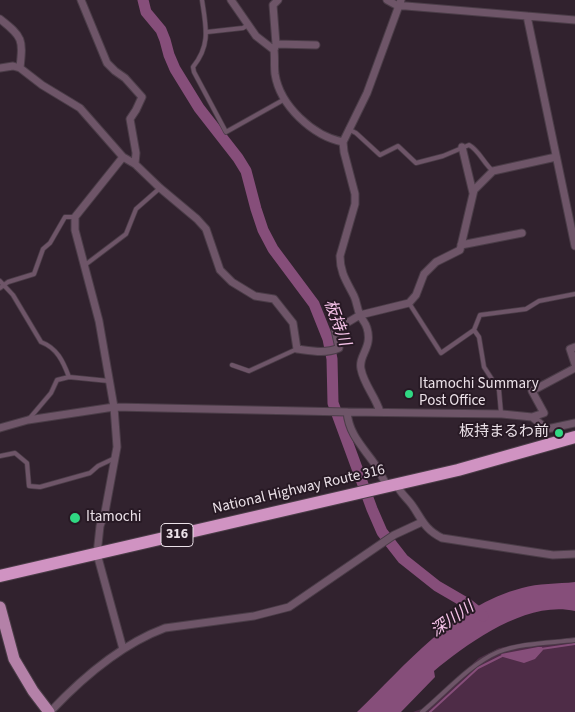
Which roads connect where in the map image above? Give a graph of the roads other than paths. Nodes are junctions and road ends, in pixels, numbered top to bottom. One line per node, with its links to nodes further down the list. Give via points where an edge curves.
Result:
1 (81, 0): 22 (street, via 106,63 142,97 130,120)
2 (202, 0): 11 (lane)
3 (231, 0): 10 (street)
4 (278, 0): 13 (street, via 274,5)
5 (387, 0): 6 (street)
6 (400, 3): 7 (street); 17 (street, via 367,93)
7 (527, 16): 9 (street); 21 (street)
8 (0, 18): 15 (street, via 20,37 23,49)
9 (575, 20)
10 (248, 25): 11 (lane); 13 (street, via 256,36)
11 (207, 32): 16 (lane, via 205,47 193,68 226,132)
12 (316, 45): 13 (street)
13 (275, 48): 16 (street, via 275,73)
14 (0, 68): 15 (street)
15 (20, 68): 20 (street, via 80,108)
16 (285, 98): 18 (street, via 298,117 331,140)
17 (348, 129): 18 (street); 19 (lane, via 380,155 398,146 416,163)
18 (343, 142): 35 (street, via 356,204 340,265)
19 (462, 147): 23 (lane, via 474,148); 25 (street)
20 (123, 156): 22 (street); 26 (street)
21 (556, 157): 23 (street); 28 (street)
22 (135, 164): 24 (street)
23 (493, 171): 25 (street)
24 (160, 188): 30 (lane, via 136,210 126,234); 38 (street, via 206,229 220,270 232,282 255,296 274,299 293,322)
25 (473, 193): 29 (street)
26 (75, 217): 30 (street); 32 (lane, via 65,217 43,249 34,274)
27 (522, 234): 29 (street)
28 (574, 242)
29 (461, 246): 34 (street, via 460,250 436,262 424,274)
30 (85, 264): 42 (street)
31 (0, 281): 32 (lane)
32 (2, 287): 41 (lane, via 14,295 41,342 49,345 62,359)
33 (575, 294): 36 (lane, via 539,301 526,309 480,315)
34 (409, 304): 35 (street); 36 (lane, via 441,353)
35 (360, 315): 38 (street, via 335,330 339,348 324,352); 45 (street, via 370,337 360,367)
36 (474, 330): 46 (lane, via 479,337 484,367 498,390)
37 (575, 347): 40 (street, via 570,350)
38 (297, 349): 39 (lane, via 249,371)
39 (232, 365)
40 (575, 366): 47 (street, via 532,391 544,413)
41 (69, 377): 42 (lane); 48 (lane, via 57,380)
42 (109, 381): 43 (street)
43 (114, 407): 44 (street); 48 (street); 53 (street)
44 (344, 412): 45 (street); 54 (street, via 357,443)
45 (380, 412): 46 (street)
46 (502, 414): 47 (street)
47 (532, 417): 49 (street, via 547,429)
48 (28, 420): 50 (street)
49 (575, 423)
50 (0, 428)
51 (575, 437): 54 (highway, National Highway Route 316 / 316)
52 (0, 456): 53 (lane, via 14,453 27,463 29,486 40,487 90,473)
53 (115, 458): 56 (street)
54 (388, 487): 55 (street, via 412,504); 56 (highway, National Highway Route 316 / 316)
55 (422, 522): 57 (street, via 442,538 553,555); 61 (street, via 394,535 289,607 254,616 165,628)
56 (96, 554): 58 (highway, National Highway Route 316 / 316); 61 (street)
57 (575, 554)
58 (0, 576)
59 (0, 607): 62 (main road, via 14,659)
60 (575, 640): 63 (lane, via 499,652 470,670)
61 (122, 649): 62 (street)
62 (49, 712)
63 (422, 712)

